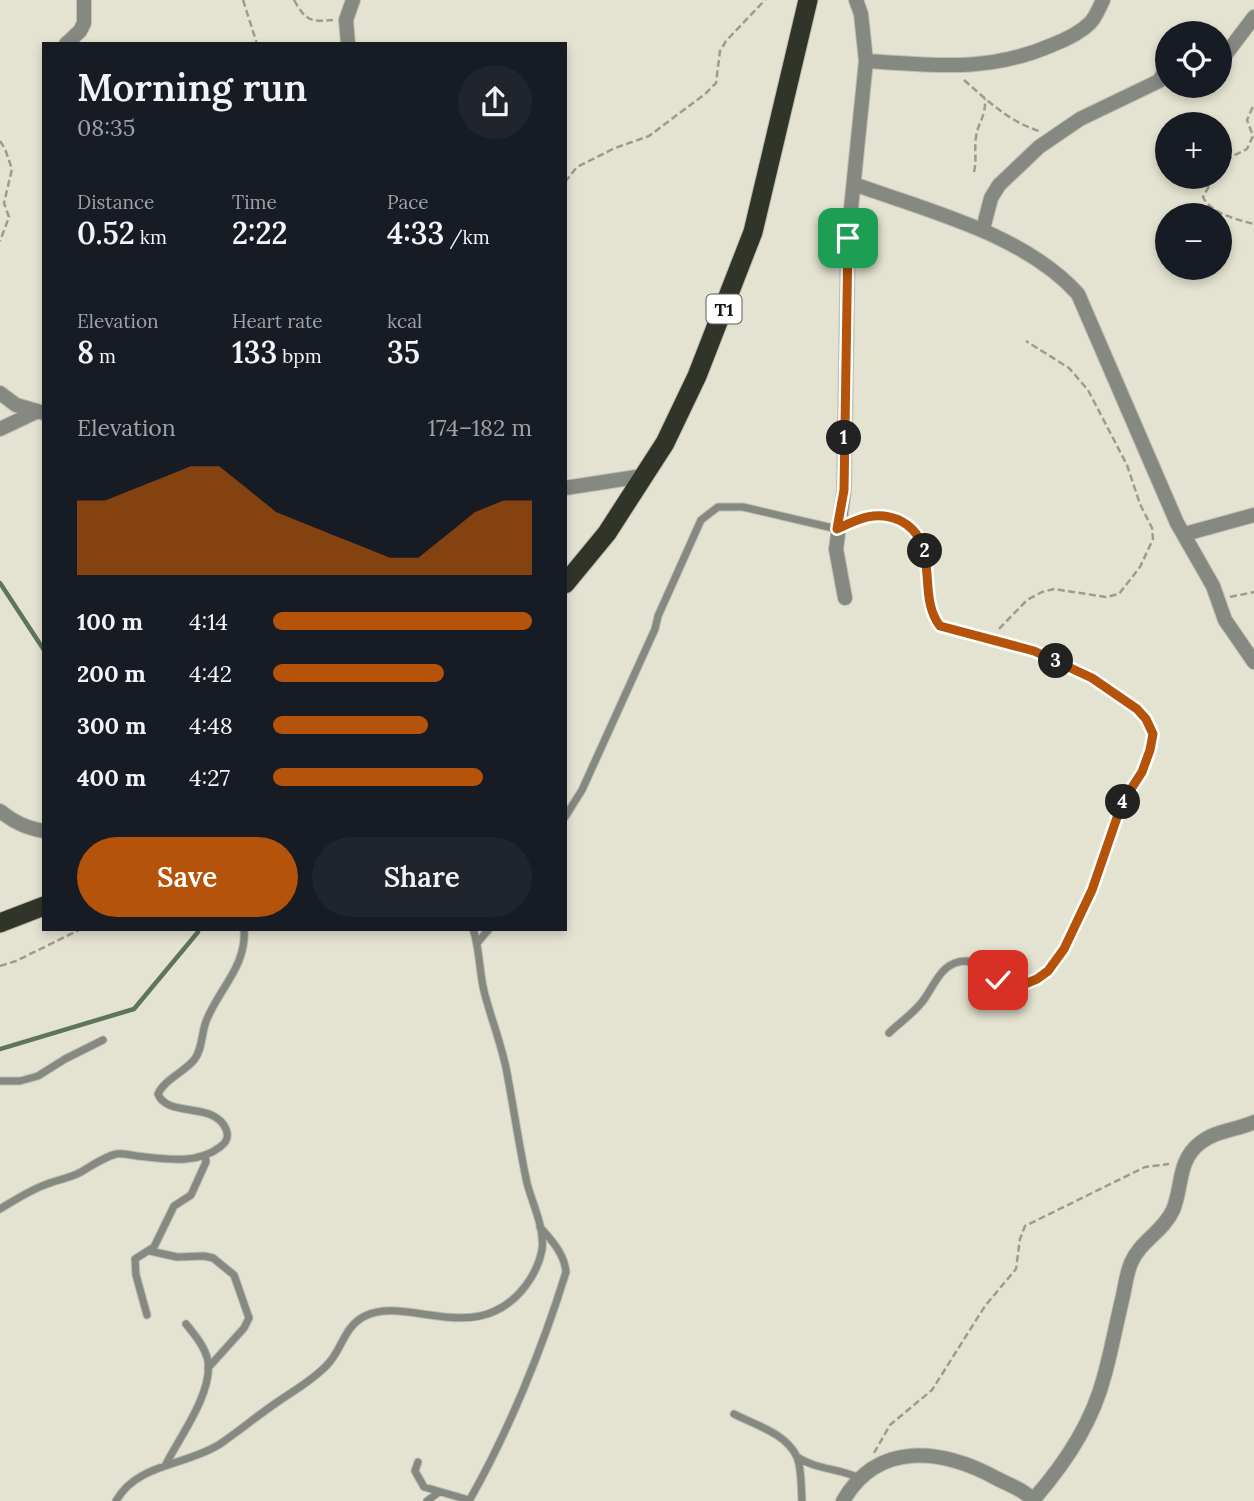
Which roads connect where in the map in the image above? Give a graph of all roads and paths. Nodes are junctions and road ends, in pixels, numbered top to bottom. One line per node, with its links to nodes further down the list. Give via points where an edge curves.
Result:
1 (84, 0): 11 (street, via 84,23)
2 (243, 0): 12 (path)
3 (294, 0): 10 (path, via 315,22)
4 (353, 0): 10 (street)
5 (765, 0): 25 (path, via 726,41 720,51 716,83 705,94 649,136 578,167)
6 (808, 0): 35 (highway, T1, via 753,232 697,376 665,443)
7 (856, 0): 15 (street)
8 (1103, 0): 16 (street, via 1091,23 1052,46 1005,62)
9 (1254, 17): 14 (street)
10 (346, 20): 13 (street)
11 (68, 42)
12 (256, 42)
13 (348, 42)
14 (1232, 46)
15 (866, 61): 16 (street); 26 (street)
16 (949, 65): 18 (path)
17 (1155, 83): 20 (street, via 1080,118)
18 (985, 99): 20 (path, via 1022,125 1042,132); 24 (path, via 986,113 975,138)
19 (1254, 104): 21 (path, via 1247,120)
20 (1063, 131): 29 (street, via 999,185)
21 (1253, 136): 23 (path, via 1247,149)
22 (0, 141): 30 (path, via 12,169 5,203 9,217)
23 (1232, 156)
24 (974, 172)
25 (567, 180)
26 (854, 184): 29 (street); 38 (street, via 848,238 844,490)
27 (1207, 189): 28 (path, via 1203,197 1206,203)
28 (1254, 224)
29 (983, 229): 39 (street, via 1062,276 1078,294)
30 (0, 241)
31 (1026, 341): 44 (path, via 1069,368 1088,390 1127,465 1153,538 1140,567 1119,594 1042,592 1027,600)
32 (0, 393): 33 (street, via 16,405)
33 (40, 413): 34 (street)
34 (0, 429)
35 (643, 476): 36 (street); 40 (highway, T1, via 607,533)
36 (567, 488)
37 (1254, 515): 39 (street)
38 (837, 529): 42 (street); 44 (lane, via 867,516 890,516 905,523 922,543 933,617 940,626); 47 (lane, via 743,507 718,507 701,520 588,778)
39 (1185, 534): 43 (street)
40 (567, 582)
41 (1254, 592): 43 (path)
42 (845, 598)
43 (1217, 599): 45 (street, via 1225,620)
44 (989, 638): 57 (lane, via 1034,651 1117,694 1146,719 1153,734 1150,750 1122,803 1085,907 1048,971 1025,984 1015,984 987,975 968,961 952,964)
45 (1254, 662)
46 (0, 811): 48 (street, via 12,821)
47 (567, 814)
48 (42, 831)
49 (42, 907): 50 (highway)
50 (0, 923)
51 (77, 931): 56 (path)
52 (244, 931): 61 (lane, via 243,953 209,1015 198,1054 158,1094 166,1103 211,1114 224,1125 227,1139)
53 (474, 931): 55 (lane)
54 (487, 931): 55 (lane)
55 (478, 942): 64 (lane, via 484,989 502,1049)
56 (0, 967)
57 (889, 1033)
58 (103, 1040): 59 (lane, via 38,1076)
59 (0, 1082)
60 (1254, 1122): 62 (street, via 1200,1142)
61 (205, 1155): 63 (lane, via 172,1159 116,1154); 65 (lane, via 191,1195 174,1206)
62 (1183, 1164): 70 (path, via 1145,1167 1028,1223 1022,1230 1016,1269 985,1306 932,1390 890,1425); 81 (street, via 1175,1206 1160,1230 1144,1241 1130,1266 1104,1377 1089,1418)
63 (0, 1209)
64 (540, 1227): 73 (lane, via 538,1263 509,1303 480,1317 458,1319 380,1311 365,1316 346,1334 330,1363 308,1381 218,1445); 78 (lane, via 565,1260 566,1272 495,1453)
65 (150, 1251): 66 (lane, via 134,1264); 68 (lane, via 213,1258 234,1275 249,1318)
66 (147, 1315)
67 (186, 1324): 68 (lane, via 201,1343)
68 (208, 1368): 73 (lane, via 203,1394)
69 (734, 1415): 71 (lane, via 774,1434)
70 (874, 1454)
71 (797, 1457): 74 (lane); 79 (lane)
72 (418, 1462): 75 (lane, via 418,1480)
73 (165, 1466): 76 (lane, via 135,1478)
74 (859, 1478): 80 (street); 81 (street, via 892,1460 926,1454 967,1464 1026,1492)
75 (439, 1491): 77 (lane); 78 (lane)
76 (116, 1501)
77 (426, 1501)
78 (469, 1501)
79 (802, 1501)
80 (843, 1501)
81 (1033, 1501)

